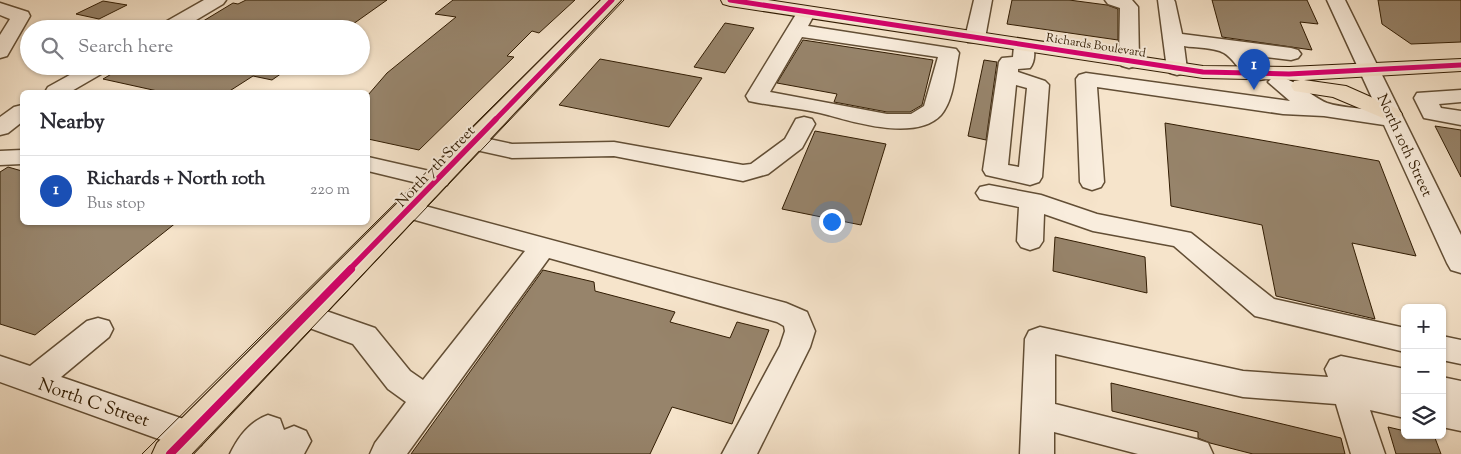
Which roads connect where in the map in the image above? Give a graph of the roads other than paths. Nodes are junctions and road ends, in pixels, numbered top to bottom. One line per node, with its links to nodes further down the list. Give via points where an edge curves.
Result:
1 (217, 0): 10 (street)
2 (612, 0): 39 (main road, North 7th Street)
3 (730, 0): 9 (main road)
4 (983, 0): 13 (street)
5 (1114, 0): 20 (street, via 1129,7)
6 (1336, 0): 23 (street, North 10th Street)
7 (1166, 2): 14 (street)
8 (0, 8): 18 (street, via 21,16)
9 (807, 12): 11 (street); 12 (main road)
10 (183, 20)
11 (796, 30): 12 (street); 15 (street, via 757,96 896,122 921,119 934,109 949,54)
12 (872, 32): 15 (street)
13 (975, 38): 15 (main road, Richards Boulevard); 16 (main road, Richards Boulevard)
14 (1173, 39): 17 (street); 22 (street)
15 (938, 42)
16 (1024, 46): 20 (main road, Richards Boulevard); 25 (street, via 1023,64 1009,62)
17 (1229, 47): 19 (street); 26 (street)
18 (0, 52)
19 (1291, 54)
20 (1129, 62): 22 (main road, Richards Boulevard)
21 (1461, 65): 23 (main road, Richards Boulevard)
22 (1177, 69): 26 (main road, Richards Boulevard)
23 (1369, 70): 26 (main road, Richards Boulevard); 34 (street, North 10th Street)
24 (87, 75): 28 (street)
25 (1007, 75): 30 (lane); 32 (street, via 1038,85)
26 (1257, 75): 27 (main road)
27 (1279, 82): 31 (street, via 1297,96); 34 (main road, via 1338,91)
28 (61, 90)
29 (1461, 96): 35 (lane, via 1425,98)
30 (1003, 105): 32 (street); 32 (lane, via 995,170 1030,177)
31 (1324, 109): 34 (street); 44 (street, via 1283,107 1086,79)
32 (1035, 111)
33 (20, 113): 38 (street)
34 (1390, 113): 35 (street); 48 (street, North 10th Street)
35 (1432, 113): 36 (lane)
36 (1461, 118)
37 (804, 124): 39 (street, via 794,143 759,169 743,173 614,149 512,151)
38 (0, 128)
39 (475, 143): 43 (main road, North 7th Street)
40 (20, 157): 41 (street)
41 (0, 158)
42 (370, 164): 43 (street)
43 (438, 180): 47 (main road, North 7th Street)
44 (1092, 182)
45 (989, 194): 46 (street)
46 (1032, 201): 49 (street); 54 (street, via 1093,222 1182,239 1265,308)
47 (410, 210): 50 (street); 52 (main road, North 7th Street)
48 (1453, 232): 51 (street, North 10th Street)
49 (1030, 241)
50 (543, 247): 63 (street); 72 (street, via 786,314 797,320 800,332 795,347)
51 (1461, 263)
52 (306, 315): 63 (street, via 364,336 399,380); 69 (main road, North 7th Street)
53 (104, 331): 59 (street)
54 (1401, 339)
55 (1446, 349): 56 (street)
56 (1461, 352)
57 (0, 369): 59 (street, North C Street)
58 (1401, 381): 61 (street, via 1341,369)
59 (41, 383): 69 (street, North C Street)
60 (1446, 391): 62 (street)
61 (1349, 392): 64 (street); 65 (street, via 1244,384 1040,339); 75 (street)
62 (1461, 394)
63 (427, 400): 71 (street)
64 (1401, 403)
65 (1038, 414): 73 (street); 74 (street)
66 (1446, 414): 67 (street)
67 (1461, 417)
68 (282, 441): 70 (street)
69 (179, 444)
70 (247, 454)
71 (388, 454)
72 (739, 454)
73 (1037, 454)
74 (1196, 454)
75 (1368, 454)

